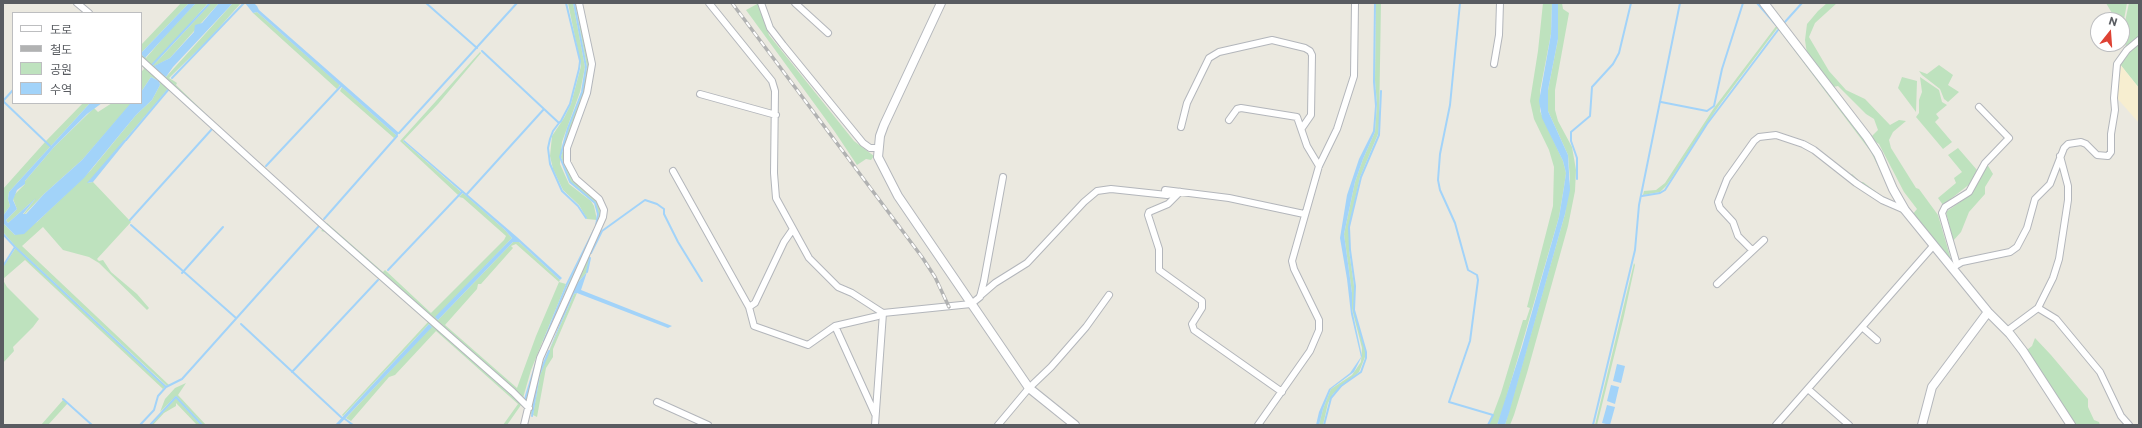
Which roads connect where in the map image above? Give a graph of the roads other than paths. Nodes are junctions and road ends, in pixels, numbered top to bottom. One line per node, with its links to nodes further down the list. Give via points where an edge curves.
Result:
1 (78, 3): 10 (street)
2 (579, 3): 51 (street, via 591,68 587,93 567,148 567,162 576,179 599,199 604,210 540,358)
3 (709, 3): 17 (street, via 772,81)
4 (761, 3): 21 (street, via 770,28 782,45 863,144 870,148)
5 (795, 3): 11 (street)
6 (941, 3): 21 (street, via 884,125)
7 (1355, 3): 23 (street, via 1354,76 1337,129)
8 (1500, 3): 14 (street)
9 (1764, 3): 28 (street, via 1867,137)
10 (88, 12)
11 (828, 33)
12 (2139, 40): 22 (street, via 2127,50 2117,64 2111,152 2108,156 2097,155 2081,142 2068,144)
13 (142, 61): 51 (street)
14 (1494, 64)
15 (700, 94): 17 (street)
16 (1979, 107): 34 (street, via 2009,138 1985,163 1969,192 1946,207 1942,213)
17 (776, 115): 30 (street, via 776,198)
18 (1228, 120): 20 (street, via 1237,108 1241,108 1297,117)
19 (1181, 127): 20 (street, via 1187,103 1209,58 1219,52 1272,40 1305,48 1312,55 1311,115)
20 (1302, 128): 23 (street)
21 (878, 148): 38 (street, via 878,157 898,196)
22 (2060, 156): 34 (street, via 2050,184 2035,199 2027,228 2017,247 2010,252 1962,262); 40 (street, via 2068,186 2063,243 2053,278)
23 (1319, 166): 29 (street, via 1317,180)
24 (673, 171): 39 (street)
25 (1003, 177): 37 (street)
26 (1166, 190): 27 (street)
27 (1180, 192): 29 (street, via 1229,198); 37 (street, via 1167,195 1111,189 1097,191 1027,263); 49 (street, via 1168,204 1149,212 1148,215 1159,249 1159,270 1202,301 1202,308 1192,324 1194,330)
28 (1905, 210): 32 (street); 33 (street, via 1882,200 1803,144 1776,135 1759,137 1727,179 1718,202 1733,222 1738,236)
29 (1304, 214): 49 (street, via 1292,261 1317,315 1319,330 1314,344)
30 (793, 229): 39 (street, via 784,242 755,303); 42 (street, via 809,258 838,287)
31 (1764, 240): 33 (street)
32 (1934, 246): 34 (street); 44 (street)
33 (1752, 250): 35 (street)
34 (1955, 267): 41 (street)
35 (1717, 284)
36 (1109, 295): 47 (street, via 1086,327)
37 (980, 297): 38 (street)
38 (971, 304): 42 (street); 47 (street)
39 (749, 307): 43 (street, via 754,326 802,344 812,343)
40 (2038, 308): 45 (street); 63 (street, via 2056,319 2100,372 2121,416)
41 (1988, 312): 45 (street); 61 (street, via 1932,387)
42 (883, 313): 43 (street); 52 (street)
43 (835, 326): 52 (street)
44 (1862, 327): 46 (street); 48 (street)
45 (2007, 331): 62 (street)
46 (1877, 340)
47 (1029, 388): 56 (street); 57 (street)
48 (1808, 389): 59 (street); 60 (street)
49 (1282, 392): 58 (street)
50 (657, 402): 54 (street)
51 (528, 408): 53 (street)
52 (876, 415): 55 (street)
53 (524, 425)
54 (708, 425)
55 (875, 425)
56 (998, 425)
57 (1075, 425)
58 (1258, 425)
59 (1776, 425)
60 (1849, 425)
61 (1922, 425)
62 (2071, 425)
63 (2129, 425)

